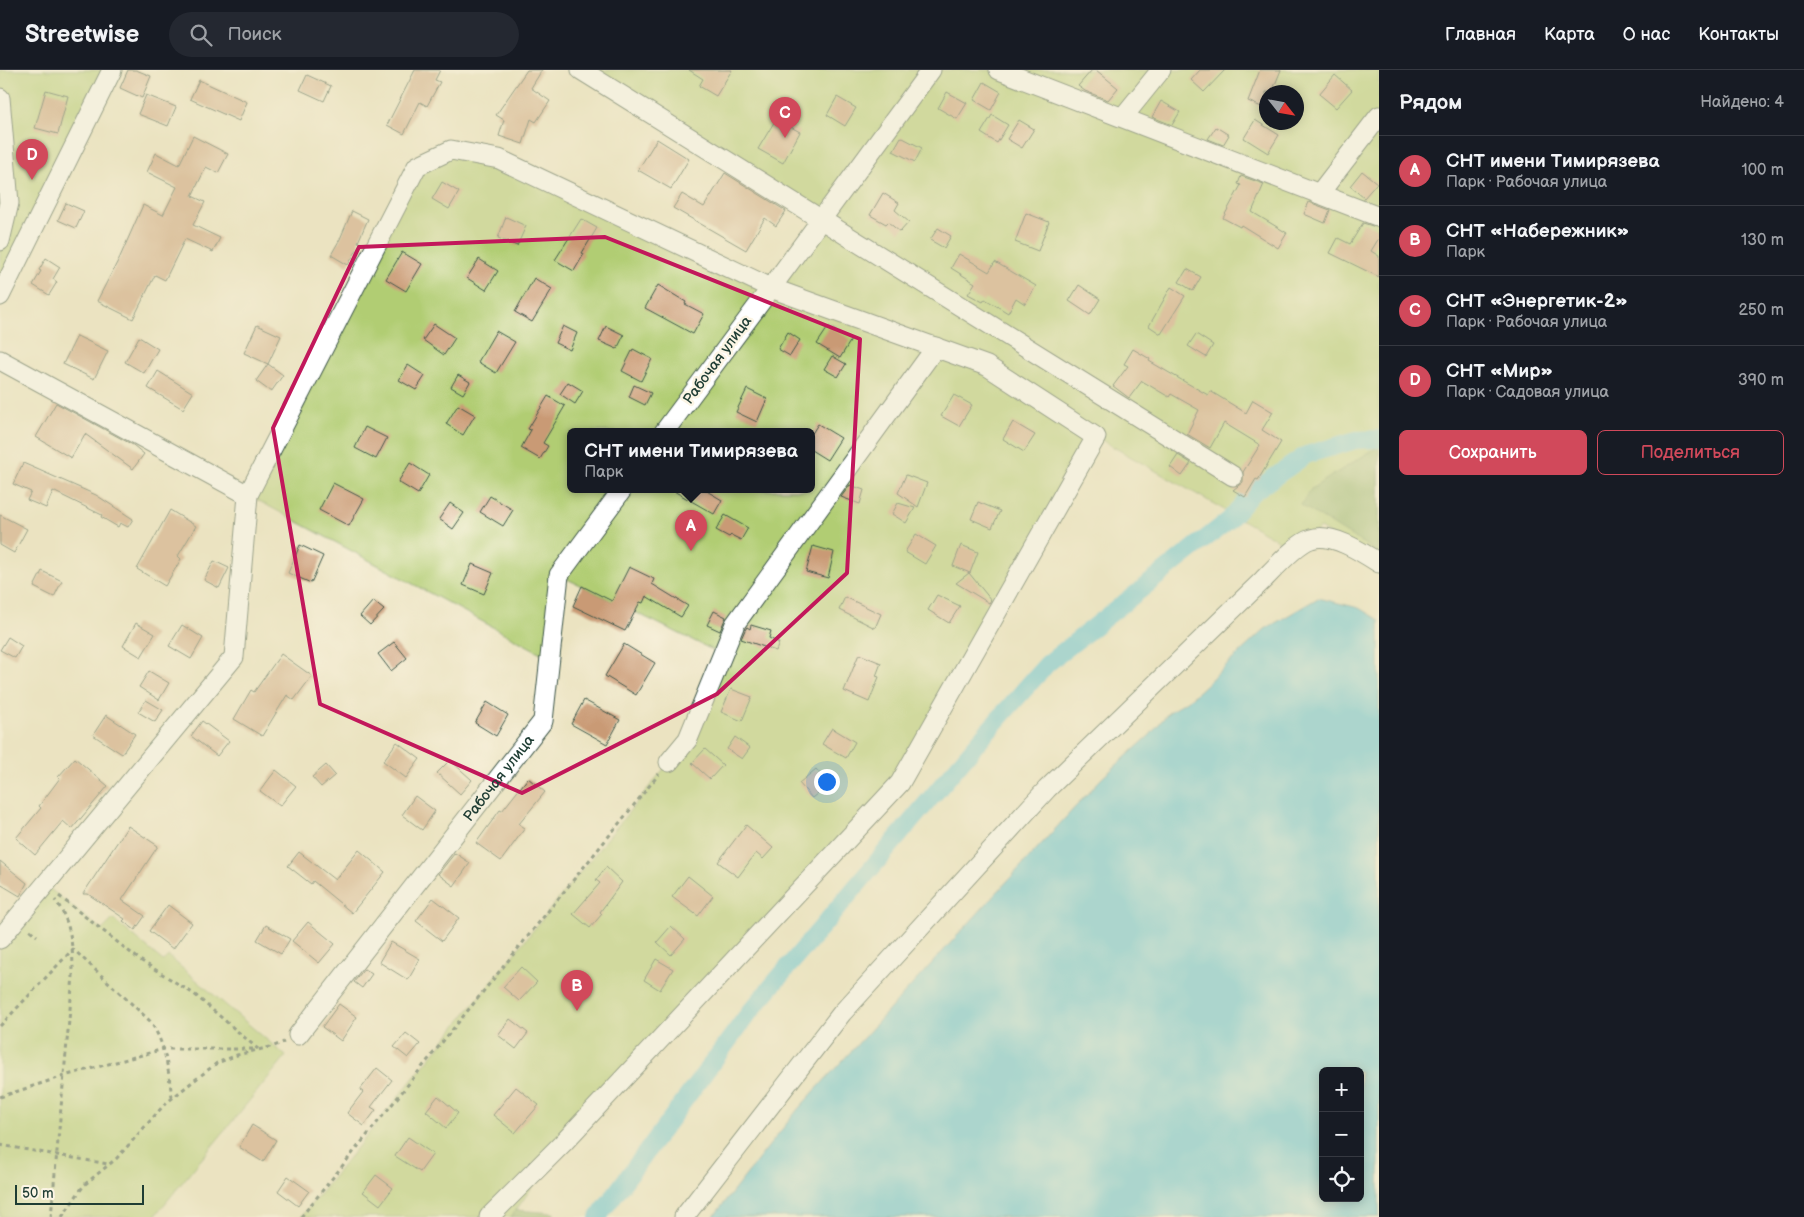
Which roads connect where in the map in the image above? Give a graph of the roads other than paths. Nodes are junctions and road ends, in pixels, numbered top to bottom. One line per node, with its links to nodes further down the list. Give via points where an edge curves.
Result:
1 (112, 70): 14 (street)
2 (580, 70): 11 (street)
3 (931, 70): 11 (street, Рабочая улица)
4 (999, 70): 8 (street)
5 (1161, 70): 8 (street)
6 (0, 98): 12 (street, via 9,203)
7 (1379, 116): 9 (street)
8 (1123, 117): 9 (street)
9 (1319, 194): 10 (street)
10 (1379, 217)
11 (821, 220): 13 (street, Рабочая улица); 18 (street)
12 (0, 241)
13 (771, 288): 15 (street); 17 (street, Рабочая улица); 20 (street, via 499,159 451,150 417,166)
14 (0, 296)
15 (936, 347): 22 (street, via 735,624 688,739); 25 (street, via 987,366 1096,437 900,783)
16 (0, 360): 20 (street)
17 (667, 428)
18 (1233, 476)
19 (620, 493): 24 (street, Рабочая улица, via 559,575 543,722)
20 (248, 495): 23 (street, via 234,657)
21 (1379, 564): 26 (street, via 1328,537 1310,539 1269,574 1047,789 842,1014)
22 (669, 762)
23 (0, 939)
24 (298, 1035)
25 (489, 1217)
26 (684, 1217)

